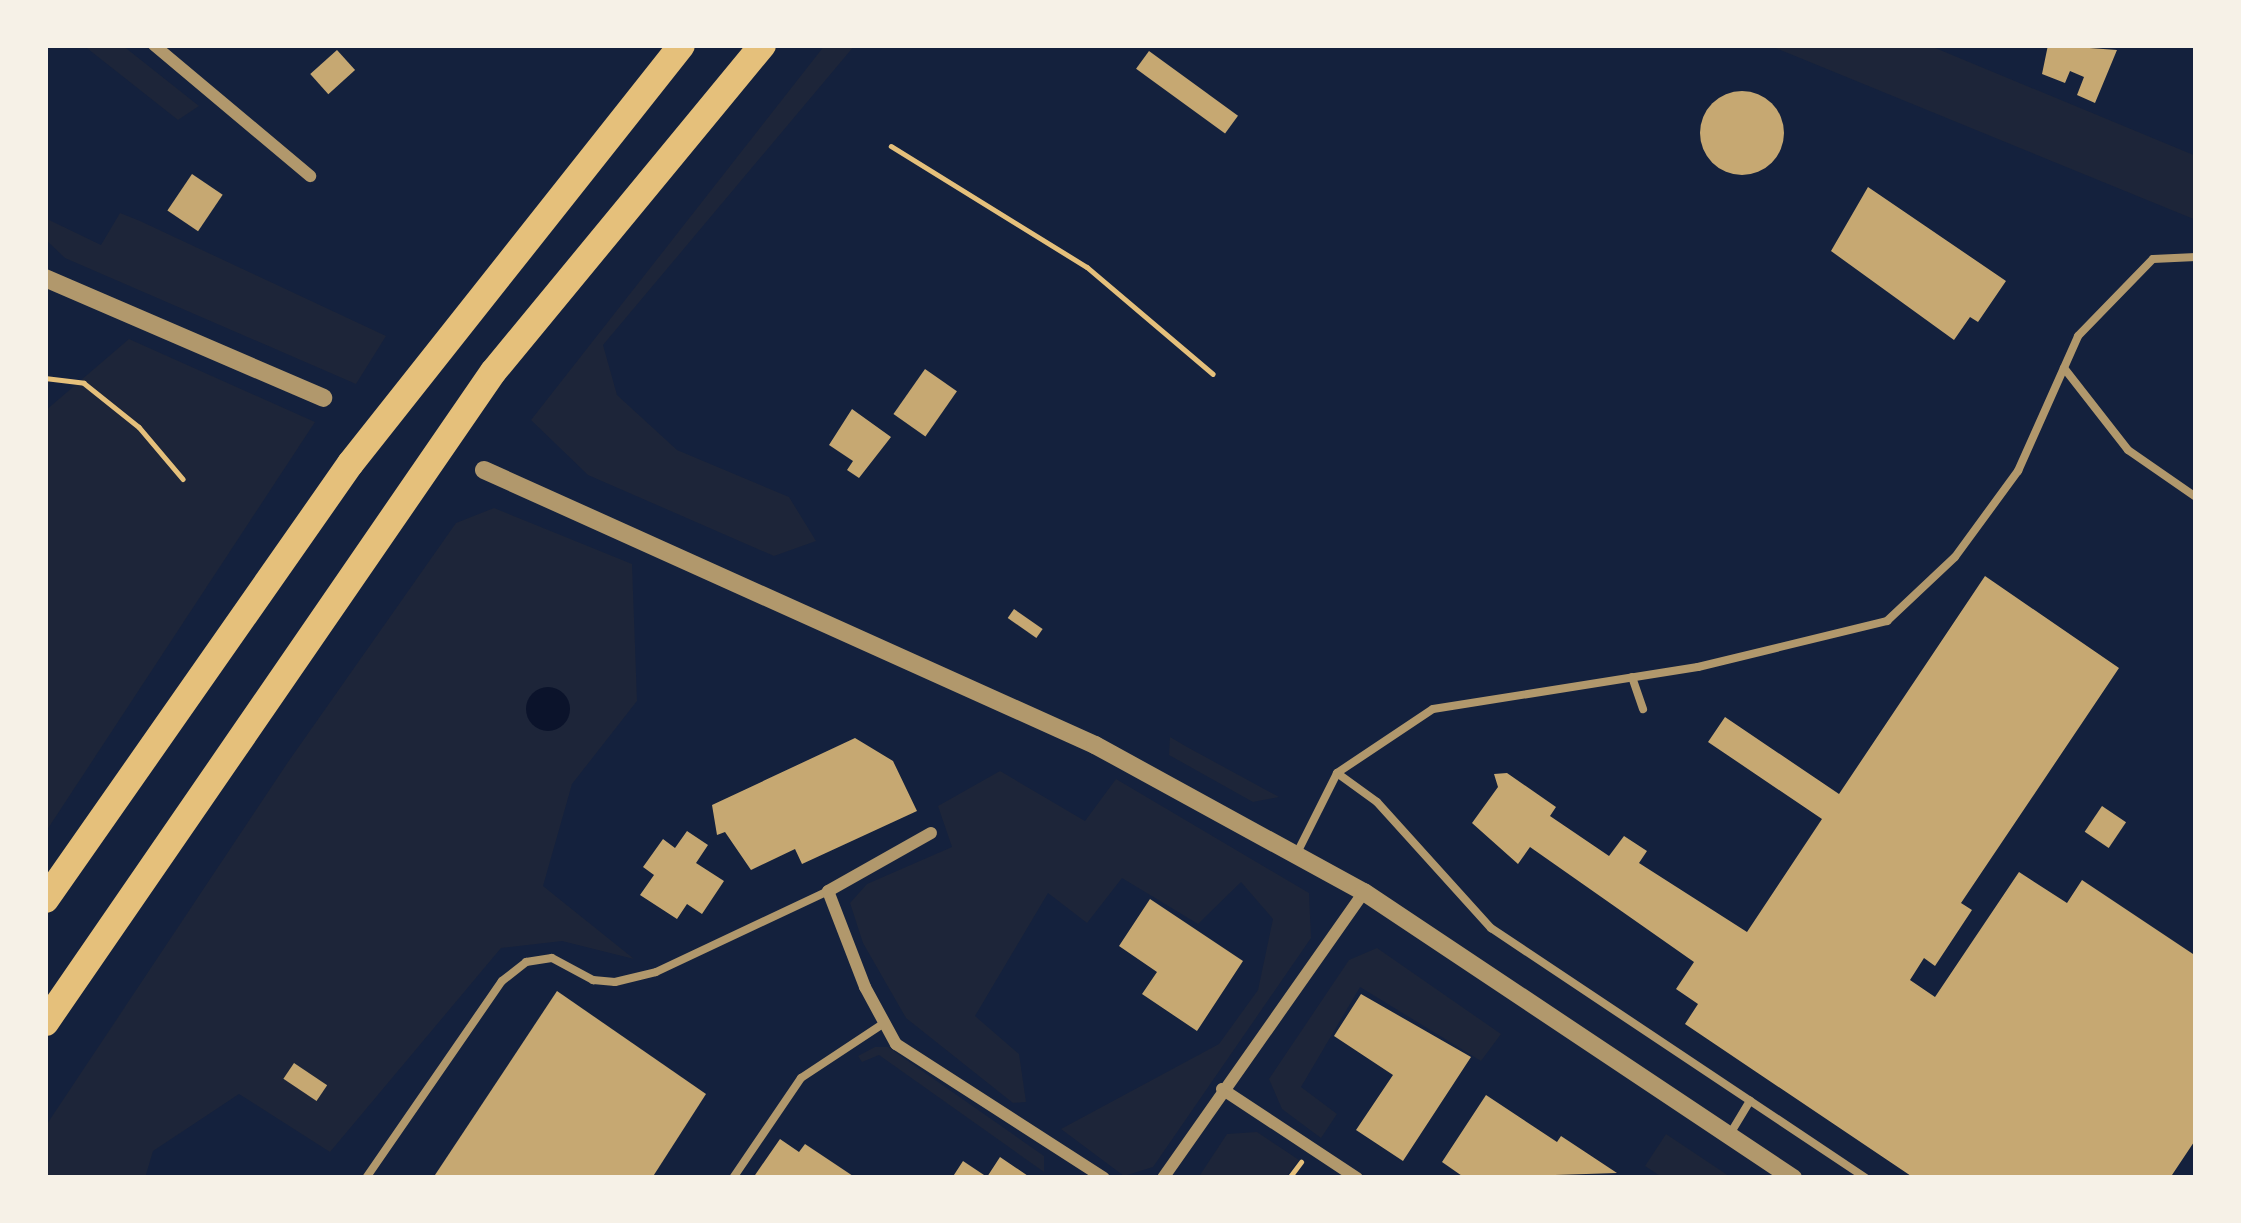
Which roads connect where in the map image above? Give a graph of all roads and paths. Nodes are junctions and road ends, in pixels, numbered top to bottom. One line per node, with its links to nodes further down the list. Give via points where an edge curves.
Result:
1 (154, 45): 5 (street)
2 (681, 45): 22 (highway, via 350,463)
3 (762, 45): 23 (highway, via 494,370)
4 (891, 146): 9 (path, via 1087,267)
5 (310, 176)
6 (2196, 257): 8 (lane, via 2153,259 2078,336)
7 (45, 278): 11 (street)
8 (2064, 368): 14 (lane, via 2128,450); 15 (lane, via 2018,471 1954,557 1887,620)
9 (1213, 374)
10 (45, 378): 13 (path, via 84,383 139,427)
11 (323, 398)
12 (484, 470): 19 (street, via 1095,745)
13 (183, 479)
14 (2196, 497)
15 (1632, 677): 16 (lane); 17 (lane, via 1433,709)
16 (1643, 710)
17 (1336, 773): 19 (lane); 26 (lane, via 1377,802 1491,928)
18 (931, 833): 20 (street)
19 (1296, 854): 21 (street)
20 (828, 891): 24 (street); 28 (lane, via 656,972 615,982 592,980 552,958 526,962 502,981)
21 (1364, 892): 25 (street); 27 (street)
22 (45, 899)
23 (45, 1022)
24 (885, 1023): 29 (lane, via 802,1078); 30 (street, via 896,1043)
25 (1222, 1089): 31 (street); 32 (street)
26 (1750, 1101): 27 (lane); 34 (lane)
27 (1729, 1135): 33 (street)
28 (366, 1178)
29 (733, 1178)
30 (1104, 1178)
31 (1163, 1178)
32 (1357, 1178)
33 (1793, 1178)
34 (1866, 1178)

